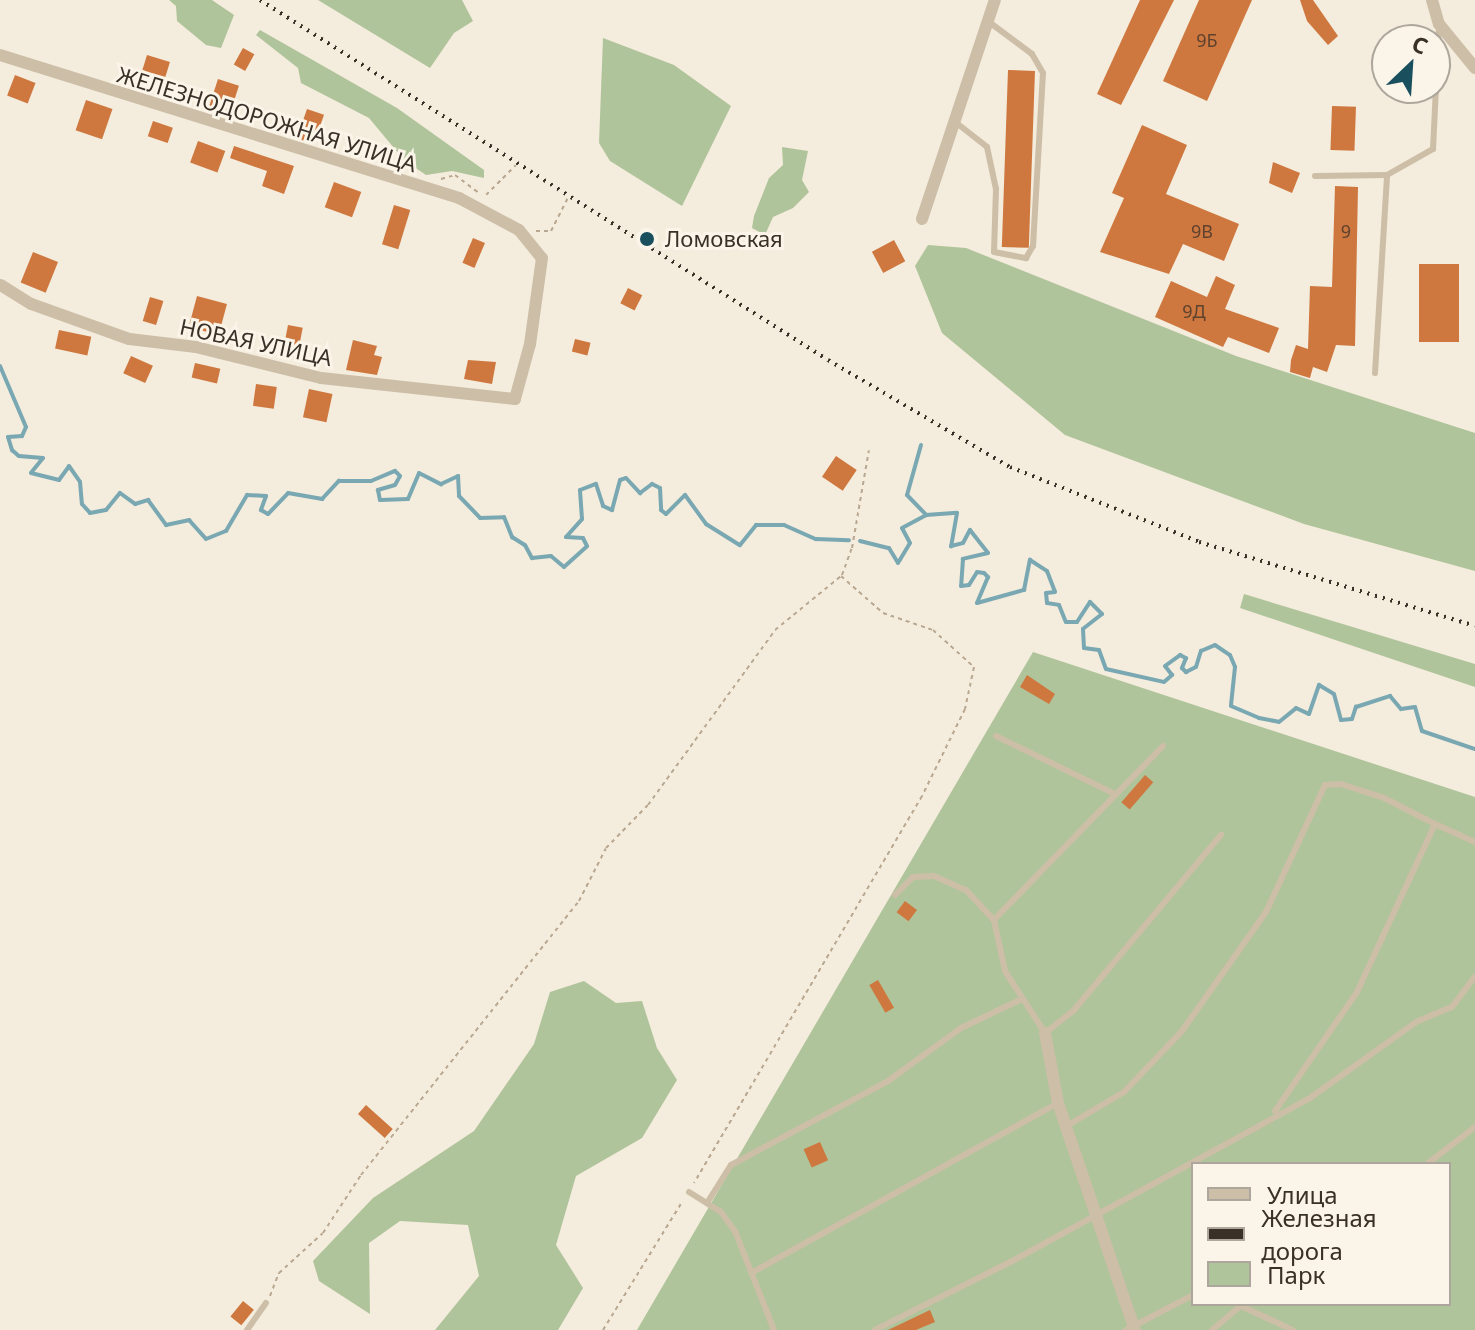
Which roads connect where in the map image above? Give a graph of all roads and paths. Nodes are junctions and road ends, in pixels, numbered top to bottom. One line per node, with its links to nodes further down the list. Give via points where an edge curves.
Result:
1 (995, 0): 3 (street)
2 (1432, 0): 4 (street)
3 (987, 20): 9 (street); 9 (lane, via 1032,54 1043,73 1033,246 1026,258 994,252 996,189 987,147)
4 (1439, 24)
5 (1451, 39): 7 (street)
6 (0, 55): 19 (street, ЖЕЛЕЗНОДОРОЖНАЯ УЛИЦА, via 459,198 519,230 542,258 530,344)
7 (1475, 68)
8 (1435, 104): 11 (lane, via 1433,149)
9 (954, 121): 15 (street)
10 (516, 165): 13 (path)
11 (1387, 175): 12 (lane); 18 (lane)
12 (1315, 176)
13 (496, 189)
14 (568, 198): 16 (path)
15 (922, 219)
16 (551, 231)
17 (0, 285): 19 (street, НОВАЯ УЛИЦА, via 31,304 129,339 196,347 321,378)
18 (1375, 373)
19 (515, 399)
20 (869, 450): 21 (path, via 852,548)
21 (841, 576): 40 (path, via 883,613 933,630 974,667 965,709 922,796); 45 (path, via 775,630 648,805 606,848 579,901 361,1175 323,1233 279,1273)
22 (996, 736): 24 (lane)
23 (1163, 746): 24 (lane)
24 (1115, 794): 29 (lane)
25 (1435, 824): 27 (lane); 34 (lane, via 1357,992); 35 (lane, via 1384,798 1335,782 1325,785 1266,912 1182,1031 1124,1092)
26 (1221, 835): 32 (lane, via 1074,1010)
27 (1475, 842)
28 (895, 895): 29 (lane, via 913,877 934,876 966,890)
29 (994, 920): 31 (lane, via 1005,971)
30 (1475, 977): 34 (lane, via 1452,1007 1416,1022 1310,1098)
31 (1020, 1000): 32 (lane); 41 (lane, via 961,1028 888,1081 731,1165)
32 (1045, 1033): 33 (street)
33 (1058, 1103): 35 (street); 43 (lane)
34 (1273, 1114): 37 (lane)
35 (1065, 1127): 42 (street)
36 (1475, 1127): 38 (lane)
37 (1194, 1162)
38 (1430, 1162)
39 (1191, 1163): 42 (lane)
40 (689, 1192): 41 (lane); 51 (path)
41 (707, 1203): 43 (lane, via 735,1231)
42 (1096, 1212): 49 (street); 53 (lane)
43 (753, 1272): 48 (lane)
44 (1191, 1296): 49 (lane)
45 (266, 1303): 50 (lane)
46 (1241, 1306): 54 (lane)
47 (1244, 1306): 55 (lane)
48 (773, 1327): 52 (lane)
49 (1131, 1329)
50 (247, 1330)
51 (603, 1330)
52 (766, 1330)
53 (875, 1330)
54 (1212, 1330)
55 (1293, 1330)

